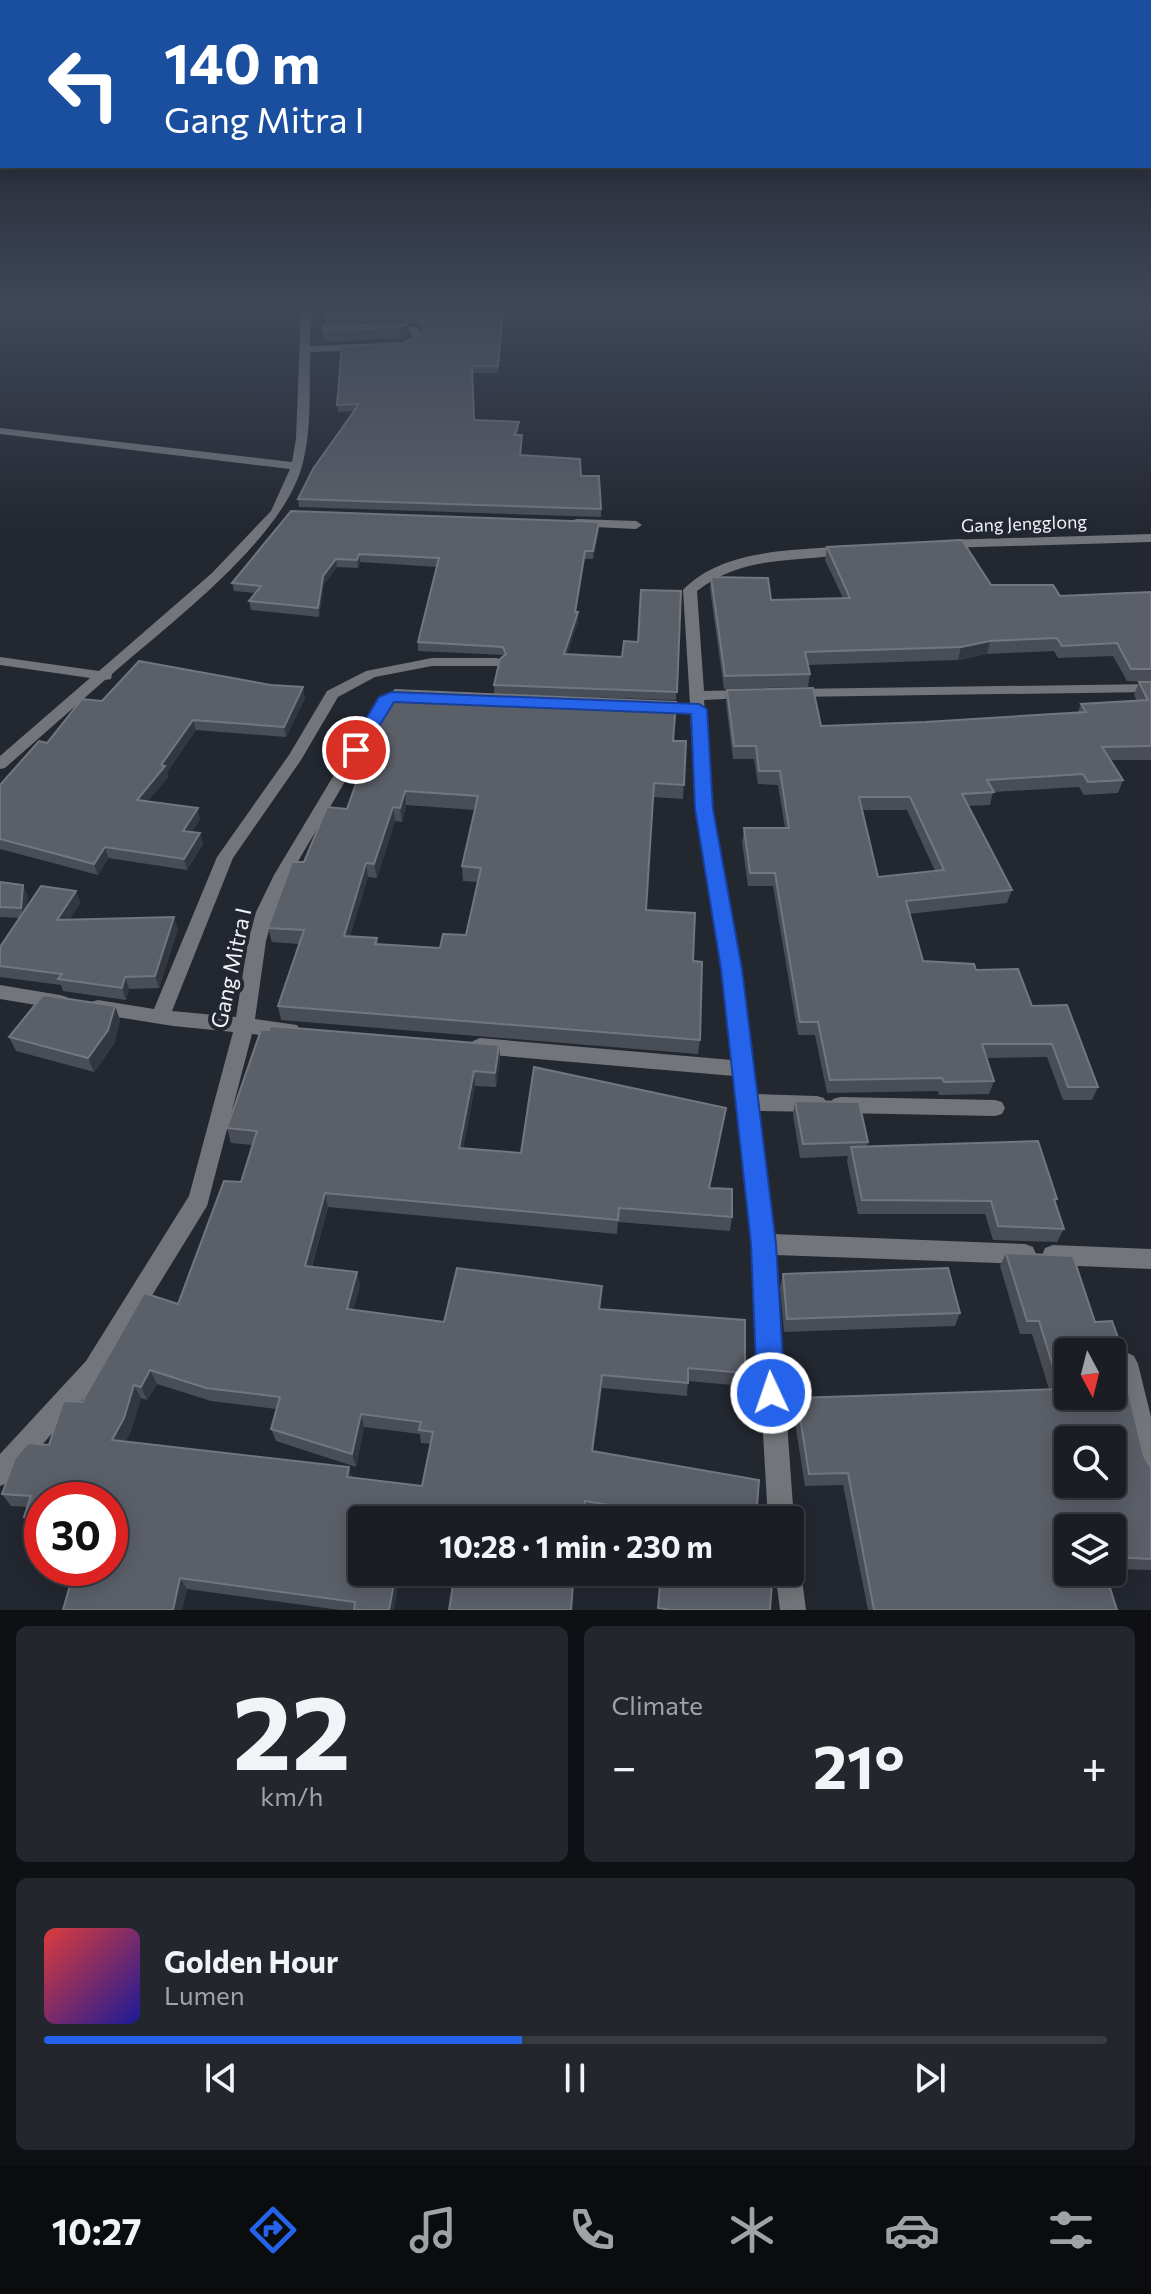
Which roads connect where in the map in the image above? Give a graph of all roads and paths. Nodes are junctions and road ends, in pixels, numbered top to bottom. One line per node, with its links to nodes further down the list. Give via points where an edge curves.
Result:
1 (304, 381): 3 (street)
2 (0, 431): 3 (street)
3 (297, 466): 4 (street)
4 (276, 512): 5 (street); 13 (street, via 217,576)
5 (291, 513)
6 (561, 522): 7 (street)
7 (636, 525)
8 (1151, 538): 9 (street, Gang Jengglong)
9 (936, 545)
10 (859, 549): 16 (street, via 743,562 705,576 690,590)
11 (0, 661): 13 (street)
12 (497, 662): 20 (street, via 432,662 371,674 332,694 296,757 225,857)
13 (106, 676): 18 (street)
14 (1151, 688): 16 (street, via 763,693)
15 (424, 698): 21 (street, Gang Mitra I, via 385,701 282,875 257,941)
16 (699, 702): 17 (street); 24 (street, via 704,809 731,969)
17 (638, 706)
18 (0, 764)
19 (3, 996): 20 (street)
20 (166, 1018): 21 (street)
21 (240, 1027): 22 (street); 31 (street, Gang Mitra I, via 199,1199 94,1369)
22 (304, 1031)
23 (460, 1044): 24 (street)
24 (741, 1069): 25 (street)
25 (747, 1102): 26 (street); 27 (street)
26 (995, 1108)
27 (763, 1244): 28 (street); 32 (street)
28 (1151, 1259)
29 (1126, 1364): 30 (street)
30 (1151, 1467)
31 (0, 1473)
32 (780, 1506)
33 (790, 1586): 34 (street)
34 (793, 1610)

